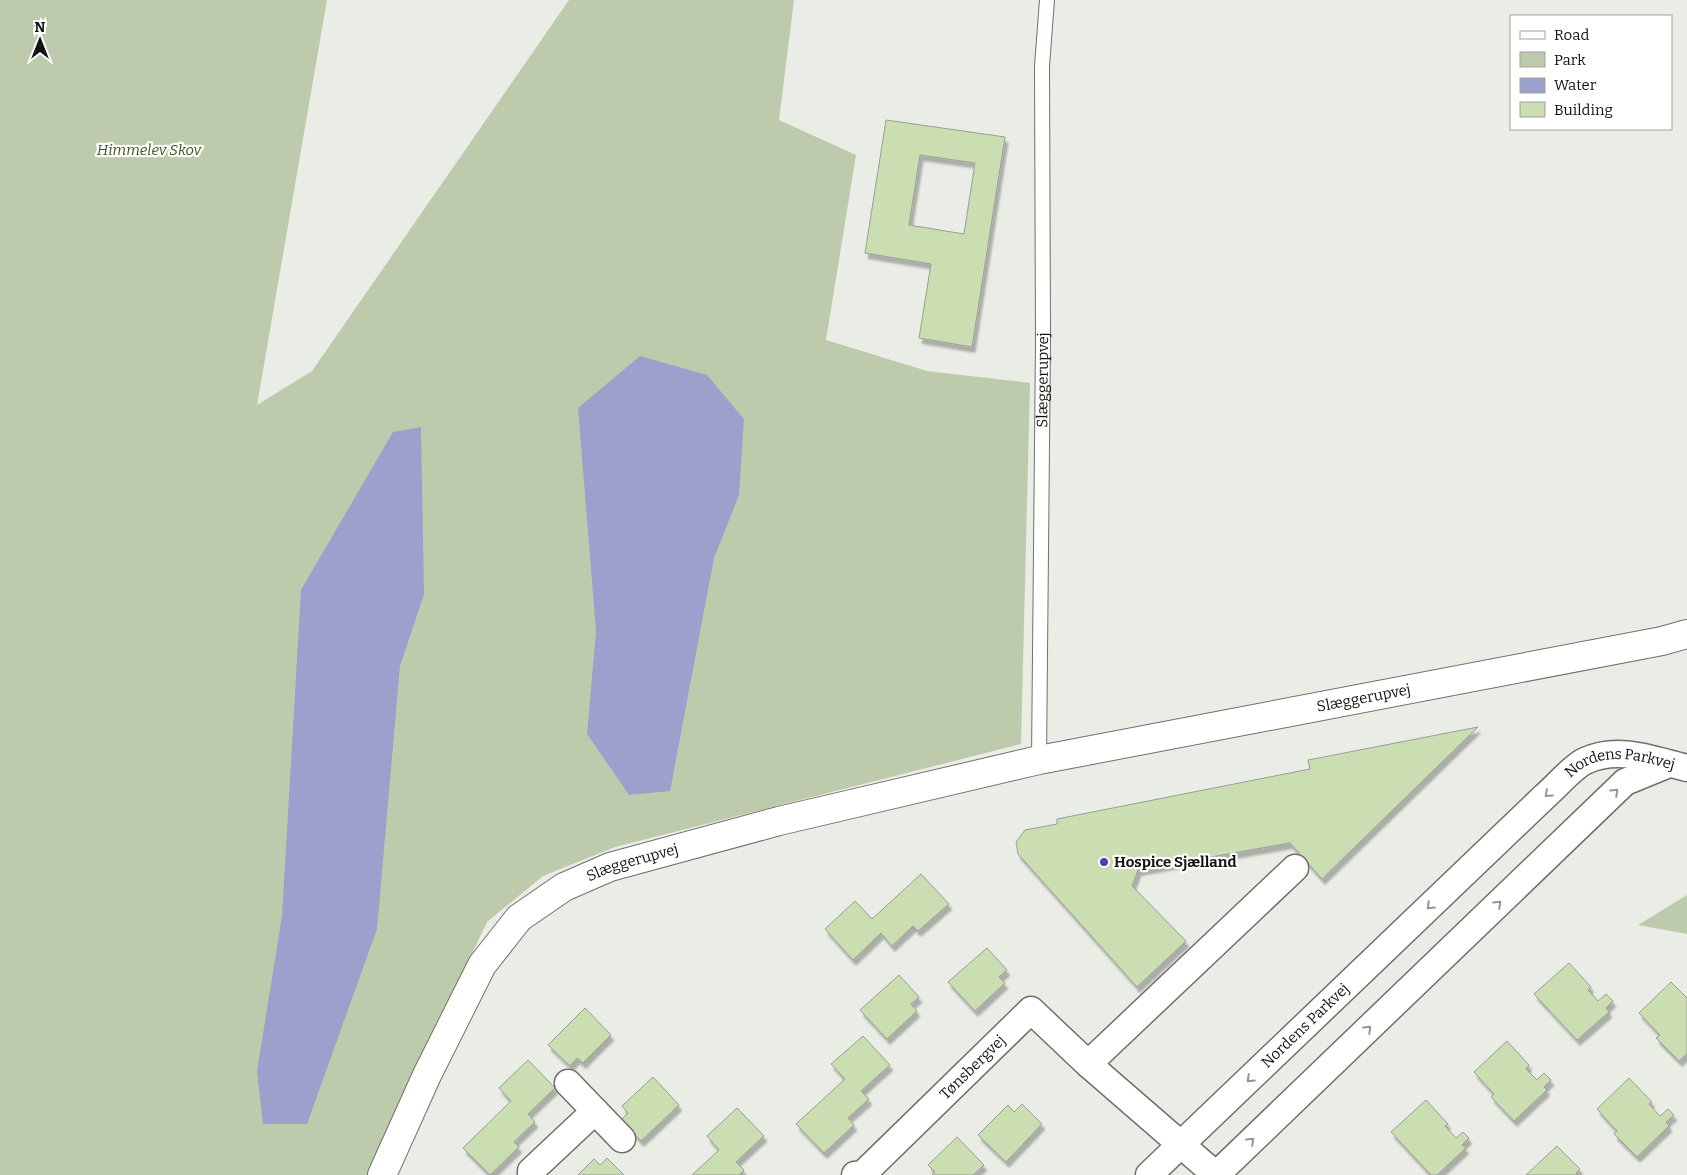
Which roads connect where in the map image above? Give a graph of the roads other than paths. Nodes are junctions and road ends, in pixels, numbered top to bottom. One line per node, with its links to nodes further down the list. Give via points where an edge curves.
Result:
1 (1047, 0): 3 (lane, Slæggerupvej, via 1042,66)
2 (1687, 634): 3 (street, Slæggerupvej)
3 (1039, 760): 11 (street, Slæggerupvej, via 779,821 610,867 564,887 519,918 482,965)
4 (1678, 766): 10 (street, Nordens Parkvej, one-way to 10, via 1630,754 1608,754 1584,761); 15 (street, Nordens Parkvej, one-way to 4, via 1625,782)
5 (1295, 868): 6 (street)
6 (1088, 1064): 10 (street, Tønsbergvej); 13 (street, Tønsbergvej, via 1031,1010 862,1174)
7 (568, 1083): 8 (street)
8 (595, 1111): 9 (street); 12 (street, via 531,1171)
9 (622, 1139)
10 (1180, 1145): 14 (street, Nordens Parkvej); 15 (street, Tønsbergvej)
11 (382, 1175)
12 (531, 1175)
13 (855, 1175)
14 (1149, 1175)
15 (1216, 1175)

